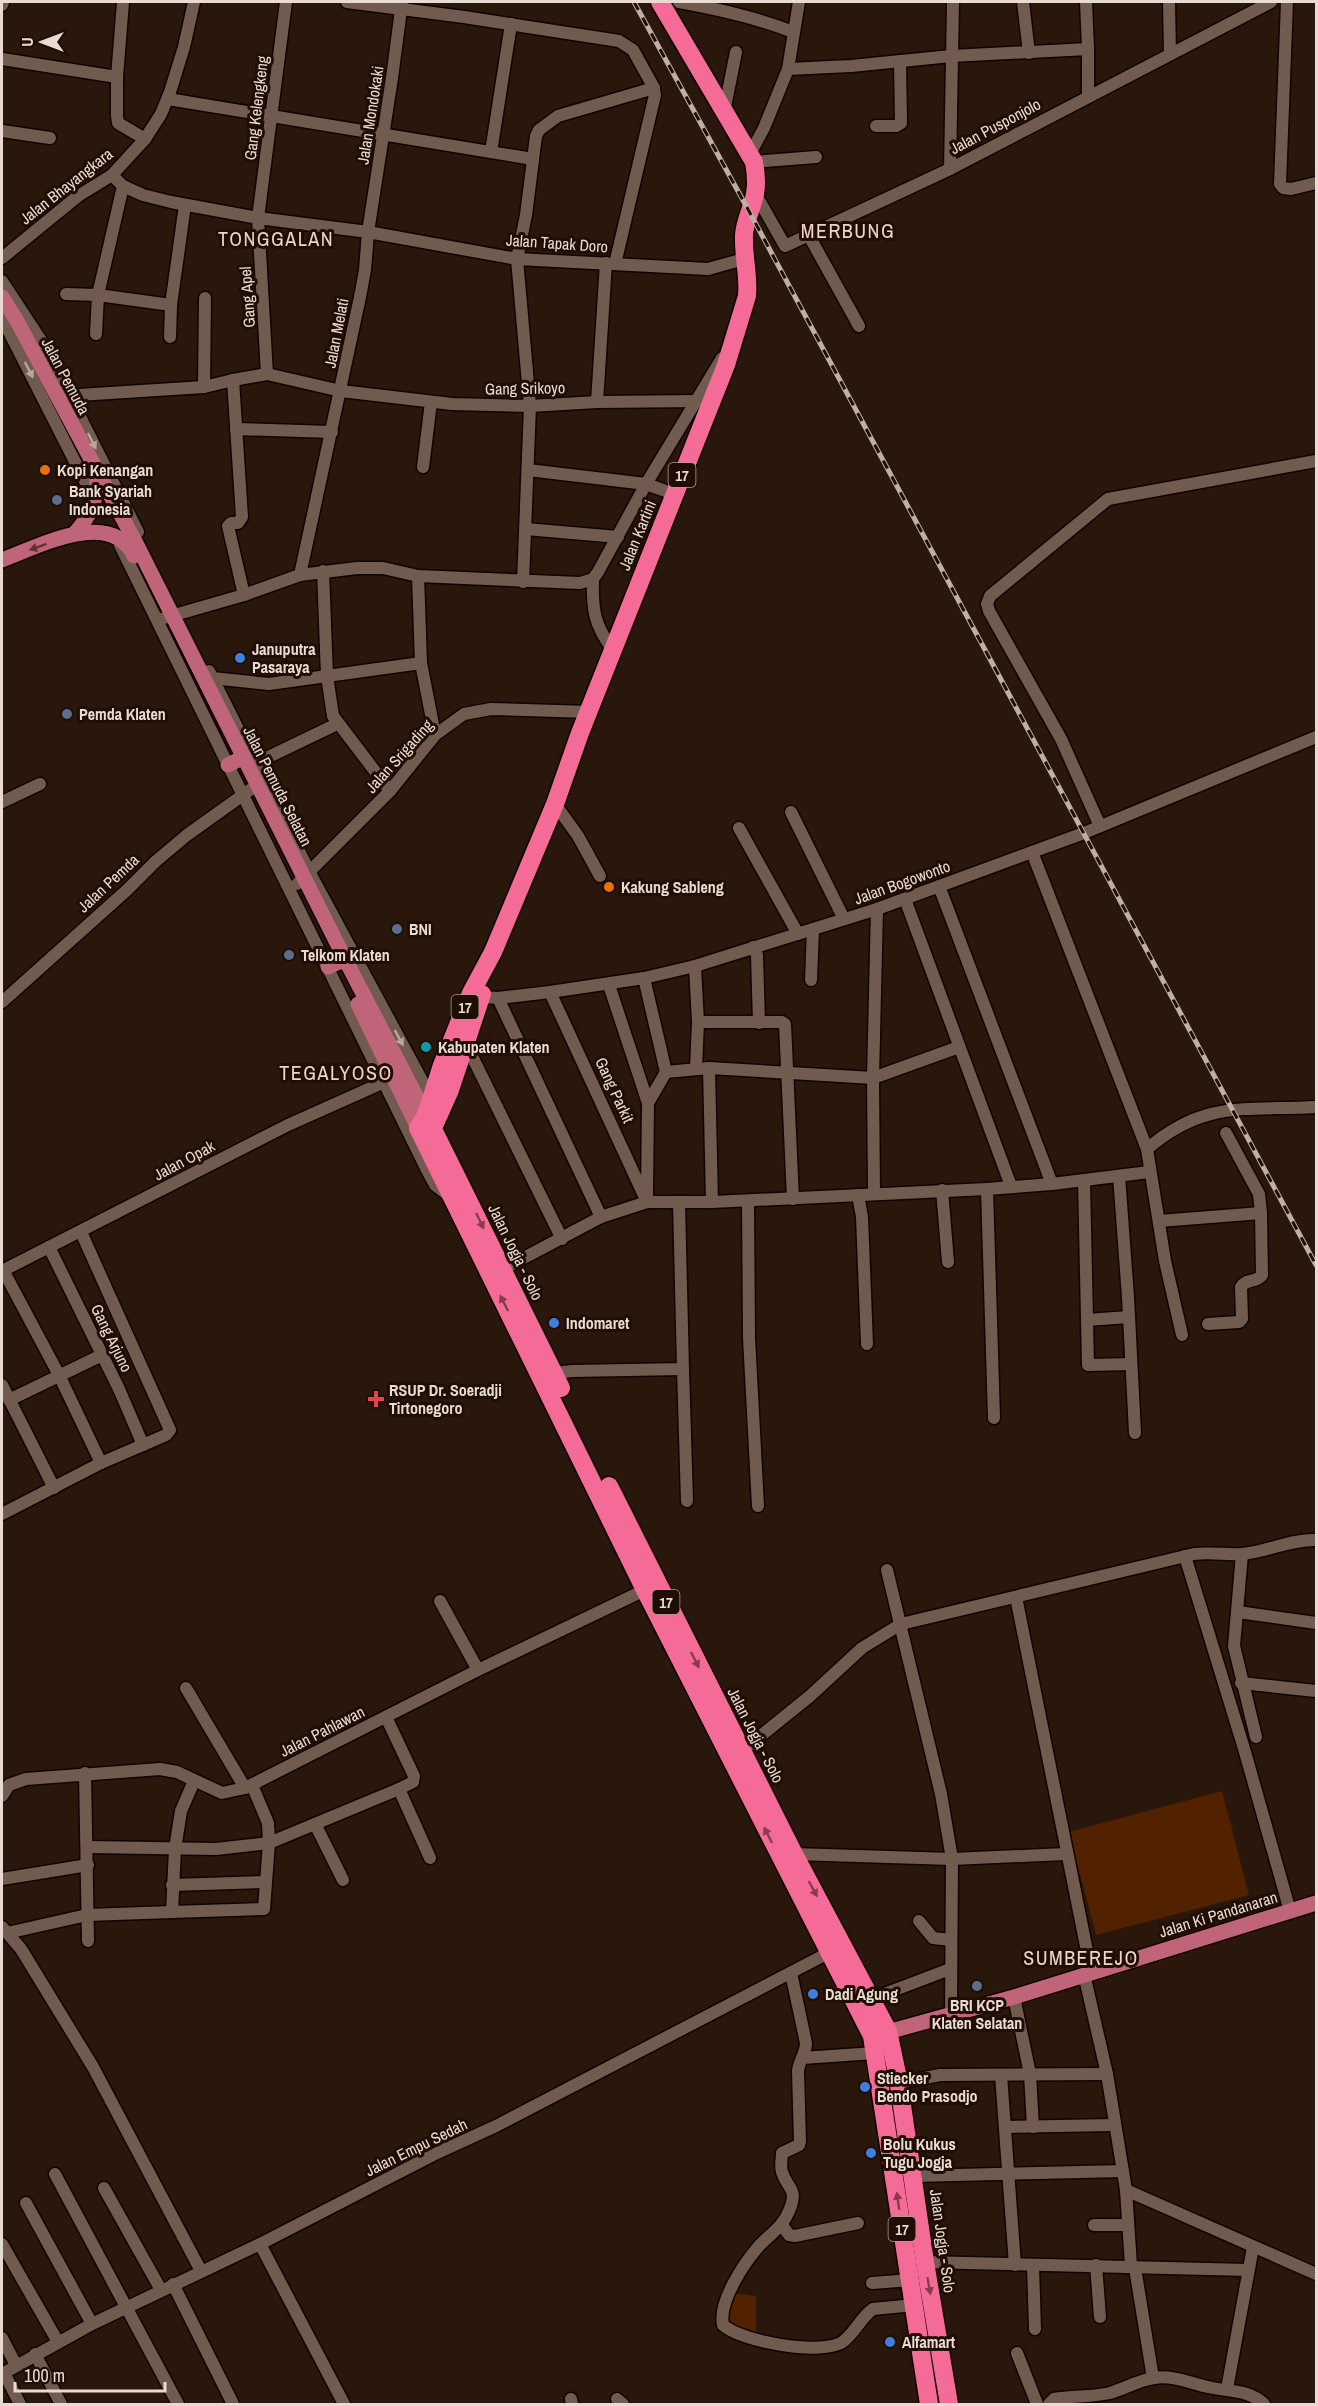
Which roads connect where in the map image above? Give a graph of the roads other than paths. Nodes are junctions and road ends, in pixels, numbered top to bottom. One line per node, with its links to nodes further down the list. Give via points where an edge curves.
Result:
1 (123, 2): 25 (street)
2 (194, 2): 28 (street, Jalan Bhayangkara)
3 (286, 2): 30 (street, Gang Kelengkeng)
4 (346, 2): 14 (street)
5 (660, 2): 29 (highway, Jalan Kartini / 17)
6 (679, 2): 16 (street, via 729,10)
7 (799, 2): 16 (street)
8 (953, 2): 21 (street)
9 (1023, 2): 19 (street)
10 (1086, 2): 17 (street)
11 (1168, 2): 20 (street)
12 (1271, 2): 20 (street, Jalan Pusponjolo)
13 (1287, 2): 42 (street, via 1280,184 1291,189)
14 (401, 6): 15 (street); 33 (street, Jalan Mondokaki)
15 (511, 24): 26 (street, via 619,41 633,50); 36 (street)
16 (793, 32): 24 (street)
17 (1088, 50): 19 (street); 27 (street)
18 (736, 52): 29 (street)
19 (1029, 53): 21 (street)
20 (1170, 54): 27 (street, Jalan Pusponjolo)
21 (951, 56): 23 (street); 40 (street)
22 (2, 59): 25 (street)
23 (900, 61): 24 (street); 31 (street, via 900,126)
24 (788, 69): 38 (street)
25 (117, 77): 35 (street, via 118,123)
26 (654, 88): 39 (street, via 558,116 539,130); 52 (street, via 654,106)
27 (1088, 96): 40 (street, Jalan Pusponjolo)
28 (168, 99): 30 (street); 35 (street, Jalan Bhayangkara)
29 (724, 112): 38 (highway, Jalan Kartini / 17)
30 (273, 115): 33 (street); 46 (street, Gang Kelengkeng)
31 (876, 126)
32 (2, 131): 34 (street)
33 (382, 133): 36 (street); 47 (street, Jalan Mondokaki)
34 (50, 138)
35 (145, 139): 41 (street, Jalan Bhayangkara)
36 (491, 152): 39 (street)
37 (816, 157): 38 (street)
38 (752, 158): 44 (highway, Jalan Kartini / 17, via 757,180)
39 (533, 159): 50 (street)
40 (950, 169): 48 (street, Jalan Pusponjolo)
41 (112, 175): 43 (street); 49 (street, Jalan Bhayangkara, via 78,196)
42 (1317, 183)
43 (123, 186): 45 (street); 55 (street)
44 (755, 193): 48 (street, Jalan Pusponjolo, via 785,246); 51 (highway, Jalan Kartini / 17, via 745,220)
45 (185, 205): 46 (street); 58 (street)
46 (258, 218): 47 (street); 63 (street, Gang Apel)
47 (368, 232): 50 (street, Jalan Tapak Doro); 66 (street, Jalan Melati, via 365,270)
48 (808, 234): 60 (street)
49 (2, 258)
50 (517, 259): 52 (street, Jalan Tapak Doro); 71 (street)
51 (744, 259): 52 (street, Jalan Tapak Doro, via 708,269); 68 (highway, Jalan Kartini / 17, via 747,296 734,341)
52 (611, 264): 70 (street)
53 (2, 281): 67 (street, via 44,345)
54 (66, 294): 55 (street)
55 (98, 295): 58 (street); 61 (street)
56 (2, 297): 67 (main road, Jalan Pemuda)
57 (205, 298): 65 (street)
58 (171, 305): 62 (street)
59 (2, 318): 80 (street, one-way to 80)
60 (859, 326)
61 (96, 334)
62 (170, 337)
63 (267, 374): 64 (street); 66 (street, Gang Srikoyo)
64 (233, 380): 65 (street); 72 (street)
65 (204, 387): 67 (street)
66 (341, 391): 69 (street, Gang Srikoyo); 73 (street, Jalan Melati)
67 (63, 396): 77 (main road, Jalan Pemuda); 92 (street, one-way to 92)
68 (702, 401): 70 (street, Gang Srikoyo); 78 (street); 79 (highway, Jalan Kartini / 17)
69 (431, 402): 71 (street, Gang Srikoyo); 75 (street)
70 (597, 402): 71 (street, Gang Srikoyo)
71 (530, 406): 76 (street)
72 (236, 429): 73 (street); 91 (street, via 242,518 228,526)
73 (332, 432): 87 (street, Jalan Melati)
74 (1317, 461): 108 (street, via 1108,499 990,596 989,611 1061,740)
75 (423, 466)
76 (528, 471): 78 (street); 81 (street)
77 (97, 473): 80 (main road); 92 (main road, Jalan Pemuda Selatan)
78 (646, 484): 79 (street); 83 (street)
79 (674, 494): 93 (highway, Jalan Kartini / 17)
80 (95, 501): 82 (main road)
81 (526, 529): 83 (street); 90 (street)
82 (75, 533): 84 (main road, via 102,533); 85 (main road, one-way to 85)
83 (618, 537): 89 (street)
84 (117, 538): 92 (main road, Jalan Pemuda Selatan, via 131,550); 101 (street)
85 (2, 560)
86 (323, 571): 87 (street); 88 (street, via 383,568); 95 (street)
87 (300, 575): 91 (street)
88 (418, 576): 90 (street); 94 (street)
89 (593, 579): 90 (street, via 580,583); 93 (street, via 597,625)
90 (524, 582)
91 (244, 595): 92 (street)
92 (172, 615): 96 (street); 101 (main road, Jalan Pemuda Selatan)
93 (614, 650): 97 (highway, Jalan Kartini / 17)
94 (421, 663): 95 (street); 99 (street)
95 (327, 676): 96 (street, via 269,684); 98 (street)
96 (212, 678): 101 (street)
97 (589, 712): 99 (street, Jalan Srigading, via 477,710); 106 (highway, Jalan Kartini / 17)
98 (337, 724): 101 (street); 104 (street)
99 (435, 735): 104 (street, Jalan Srigading)
100 (1317, 736): 108 (street, Jalan Bogowonto)
101 (241, 761): 103 (main road, Jalan Pemuda Selatan); 112 (street)
102 (40, 784): 105 (street)
103 (250, 789): 112 (main road, Jalan Pemuda Selatan); 121 (street); 128 (street, Jalan Pemda, via 156,861)
104 (390, 791): 112 (street, Jalan Srigading)
105 (2, 802)
106 (555, 804): 111 (street); 120 (highway, Jalan Kartini / 17)
107 (791, 812): 116 (street)
108 (1100, 826): 110 (street, Jalan Bogowonto)
109 (739, 828): 118 (street)
110 (1032, 852): 113 (street, Jalan Bogowonto); 144 (street)
111 (600, 876)
112 (304, 878): 121 (main road, Jalan Pemuda Selatan)
113 (939, 886): 114 (street, Jalan Bogowonto); 148 (street)
114 (905, 899): 115 (street, Jalan Bogowonto); 133 (street)
115 (877, 909): 116 (street, Jalan Bogowonto); 139 (street)
116 (844, 919): 117 (street, Jalan Bogowonto)
117 (813, 929): 118 (street, Jalan Bogowonto); 124 (street)
118 (798, 934): 119 (street, Jalan Bogowonto)
119 (753, 947): 122 (street, Jalan Bogowonto); 131 (street, via 757,955)
120 (493, 952): 127 (highway, Jalan Kartini / 17); 142 (highway, Jalan Kartini / 17, via 471,993 442,1065)
121 (341, 961): 129 (main road, Jalan Pemuda Selatan); 142 (street, one-way to 142)
122 (694, 966): 123 (street, Jalan Bogowonto); 130 (street)
123 (644, 978): 125 (street, Jalan Bogowonto); 136 (street)
124 (812, 981)
125 (609, 985): 126 (street, Jalan Bogowonto); 140 (street)
126 (550, 992): 127 (street, Jalan Bogowonto); 156 (street, Gang Parkit)
127 (490, 997): 132 (highway, Jalan Kartini / 17); 161 (street)
128 (2, 1002)
129 (357, 1004): 138 (main road, Jalan Pemuda Selatan); 138 (street)
130 (698, 1023): 131 (street); 134 (street)
131 (759, 1023): 137 (street, via 784,1024)
132 (466, 1044): 142 (highway, Jalan Kartini / 17); 164 (street)
133 (959, 1047): 139 (street); 149 (street)
134 (696, 1068): 135 (street); 136 (street)
135 (709, 1068): 137 (street); 158 (street)
136 (666, 1072): 140 (street)
137 (787, 1073): 139 (street); 155 (street)
138 (394, 1078): 142 (main road, Jalan Pemuda Selatan); 154 (street, via 435,1185); 163 (street, Jalan Opak, via 278,1130)
139 (873, 1078): 152 (street)
140 (648, 1103): 156 (street)
141 (1317, 1107): 144 (street, via 1226,1109 1177,1127)
142 (430, 1119): 154 (highway, Jalan Jogja - Solo / 17); 167 (highway, Jalan Jogja - Solo / 17, one-way to 167)
143 (1226, 1133): 160 (street, via 1259,1194)
144 (1146, 1149): 145 (street)
145 (1149, 1172): 146 (street); 162 (street)
146 (1119, 1176): 147 (street); 169 (street)
147 (1084, 1180): 148 (street); 170 (street)
148 (1052, 1184): 149 (street)
149 (1011, 1186): 150 (street)
150 (987, 1189): 151 (street); 181 (street)
151 (942, 1190): 152 (street); 166 (street)
152 (874, 1193): 153 (street)
153 (858, 1195): 155 (street); 173 (street)
154 (451, 1198): 178 (highway, Jalan Jogja - Solo / 17, one-way to 154)
155 (793, 1199): 157 (street)
156 (647, 1201): 159 (street); 161 (street)
157 (748, 1201): 158 (street); 187 (street, via 749,1338)
158 (712, 1202): 159 (street)
159 (678, 1203): 176 (street)
160 (1261, 1213): 162 (street); 171 (street, via 1262,1275 1241,1287 1242,1320)
161 (601, 1217): 164 (street)
162 (1159, 1221): 172 (street)
163 (81, 1232): 165 (street, Jalan Opak); 183 (street, via 170,1430 166,1436)
164 (562, 1239): 167 (street)
165 (49, 1247): 168 (street, Jalan Opak); 174 (street, Gang Arjuno)
166 (948, 1262)
167 (503, 1269): 178 (highway, Jalan Jogja - Solo / 17)
168 (2, 1270): 177 (street)
169 (1129, 1317): 170 (street); 175 (street)
170 (1087, 1320): 175 (street, via 1088,1365)
171 (1208, 1324)
172 (1182, 1335)
173 (867, 1344)
174 (102, 1355): 177 (street); 183 (street, Gang Arjuno)
175 (1131, 1364): 182 (street)
176 (683, 1369): 178 (street); 186 (street)
177 (59, 1376): 180 (street); 184 (street)
178 (549, 1376): 193 (highway, Jalan Jogja - Solo / 17)
179 (2, 1385): 180 (street)
180 (9, 1400): 185 (street)
181 (994, 1418)
182 (1135, 1433)
183 (143, 1445): 184 (street)
184 (101, 1463): 185 (street)
185 (54, 1488): 188 (street)
186 (687, 1501)
187 (758, 1506)
188 (2, 1515)
189 (1317, 1540): 190 (street)
190 (1242, 1554): 191 (street, via 1211,1552); 196 (street)
191 (1185, 1556): 194 (street); 225 (street)
192 (887, 1570): 198 (street)
193 (651, 1587): 199 (street, Jalan Pahlawan); 205 (highway, Jalan Jogja - Solo / 17, one-way to 205); 232 (highway, Jalan Jogja - Solo / 17, one-way to 193)
194 (1016, 1597): 198 (street); 216 (street)
195 (440, 1601): 199 (street)
196 (1238, 1612): 197 (street); 200 (street, via 1234,1646)
197 (1317, 1623)
198 (901, 1624): 205 (street, via 862,1648); 218 (street, via 941,1794)
199 (478, 1670): 203 (street, Jalan Pahlawan)
200 (1241, 1683): 202 (street); 204 (street)
201 (186, 1688): 208 (street)
202 (1317, 1691)
203 (386, 1717): 208 (street, Jalan Pahlawan); 209 (street, via 414,1776 413,1782)
204 (1256, 1737)
205 (742, 1751): 215 (highway, Jalan Jogja - Solo / 17)
206 (85, 1773): 207 (street, Jalan Pahlawan, via 160,1769); 210 (street, Jalan Pahlawan, via 17,1781); 213 (street)
207 (194, 1781): 208 (street, Jalan Pahlawan, via 222,1793); 214 (street, via 181,1811)
208 (249, 1787): 212 (street, via 268,1823)
209 (399, 1790): 211 (street); 217 (street)
210 (2, 1796)
211 (315, 1824): 212 (street); 221 (street)
212 (269, 1843): 214 (street); 222 (street)
213 (88, 1847): 214 (street); 219 (street)
214 (174, 1849): 223 (street)
215 (794, 1854): 218 (street); 232 (highway, Jalan Jogja - Solo / 17, one-way to 232)
216 (1066, 1854): 218 (street); 234 (street)
217 (430, 1858)
218 (952, 1859): 230 (street)
219 (88, 1865): 220 (street); 227 (street)
220 (2, 1879)
221 (344, 1880)
222 (265, 1882): 223 (street); 226 (street, via 263,1910)
223 (172, 1885): 226 (street)
224 (1317, 1903): 225 (main road, Jalan Ki Pandanaran)
225 (1290, 1911): 234 (main road, Jalan Ki Pandanaran)
226 (172, 1912): 227 (street)
227 (87, 1915): 229 (street); 231 (street)
228 (919, 1921): 230 (street, via 933,1938)
229 (4, 1930): 268 (street, via 21,1949 93,2067)
230 (951, 1940): 233 (street)
231 (88, 1941)
232 (836, 1949): 235 (street, Jalan Empu Sedah); 237 (highway, Jalan Jogja - Solo / 17); 239 (highway, Jalan Jogja - Solo / 17)
233 (950, 1970): 237 (street); 238 (street)
234 (1088, 1972): 236 (main road, Jalan Ki Pandanaran); 242 (street)
235 (791, 1973): 240 (street, via 806,2043); 260 (street, Jalan Empu Sedah)
236 (1014, 1996): 238 (main road, Jalan Ki Pandanaran); 241 (street)
237 (871, 1999): 239 (highway, Jalan Jogja - Solo / 17)
238 (951, 2014): 239 (main road, Jalan Ki Pandanaran)
239 (878, 2040): 240 (street); 244 (highway, Jalan Jogja - Solo / 17); 270 (highway, Jalan Jogja - Solo / 17, one-way to 239)
240 (802, 2058): 256 (street, via 798,2072 800,2141 782,2154 782,2174 793,2189 793,2198)
241 (1030, 2074): 242 (street); 243 (street); 247 (street)
242 (1107, 2074): 245 (street)
243 (1001, 2075): 244 (street, via 940,2075); 246 (street)
244 (899, 2082): 251 (highway, Jalan Jogja - Solo / 17)
245 (1114, 2125): 247 (street); 248 (street)
246 (1005, 2127): 247 (street); 249 (street)
247 (1033, 2127)
248 (1123, 2171): 249 (street); 253 (street)
249 (1008, 2173): 251 (street); 263 (street)
250 (55, 2174): 275 (street)
251 (914, 2176): 262 (highway, Jalan Jogja - Solo / 17)
252 (104, 2188): 273 (street)
253 (1126, 2190): 257 (street); 261 (street)
254 (26, 2203): 277 (street)
255 (858, 2223): 256 (street, via 795,2236 789,2235)
256 (782, 2225): 274 (street, via 760,2244 735,2282 721,2316 725,2327 735,2333 796,2347 825,2348 848,2337 873,2309)
257 (1128, 2225): 258 (street); 266 (street)
258 (1095, 2226)
259 (2, 2244): 280 (street)
260 (260, 2244): 268 (street, Jalan Empu Sedah); 291 (street)
261 (1253, 2247): 267 (street); 269 (street)
262 (925, 2262): 263 (street); 293 (highway, Jalan Jogja - Solo / 17, one-way to 293)
263 (1015, 2265): 264 (street)
264 (1033, 2265): 265 (street); 278 (street)
265 (1096, 2265): 266 (street); 276 (street)
266 (1133, 2267): 267 (street); 285 (street)
267 (1248, 2270): 286 (street)
268 (201, 2271): 272 (street, Jalan Empu Sedah)
269 (1317, 2274)
270 (911, 2280): 271 (street); 274 (highway, Jalan Jogja - Solo / 17)
271 (872, 2283)
272 (173, 2284): 273 (street, Jalan Empu Sedah); 290 (street)
273 (161, 2290): 275 (street, Jalan Empu Sedah)
274 (914, 2305): 292 (highway, Jalan Jogja - Solo / 17)
275 (127, 2306): 277 (street, Jalan Empu Sedah); 289 (street)
276 (1100, 2317)
277 (92, 2324): 280 (street, Jalan Empu Sedah)
278 (1035, 2329)
279 (2, 2338): 283 (street)
280 (58, 2342): 282 (street, Jalan Empu Sedah)
281 (1017, 2353): 294 (street)
282 (35, 2354): 283 (street, Jalan Empu Sedah); 288 (street)
283 (16, 2365): 284 (street, Jalan Empu Sedah)
284 (3, 2374): 287 (street)
285 (1153, 2378): 286 (street, via 1181,2379); 295 (street, via 1108,2393 1054,2399)
286 (1227, 2389): 296 (street, via 1256,2397)
287 (20, 2404)
288 (61, 2404)
289 (178, 2404)
290 (233, 2404)
291 (344, 2404)
292 (929, 2404)
293 (949, 2404)
294 (1037, 2404)
295 (1049, 2404)
296 (1264, 2404)

